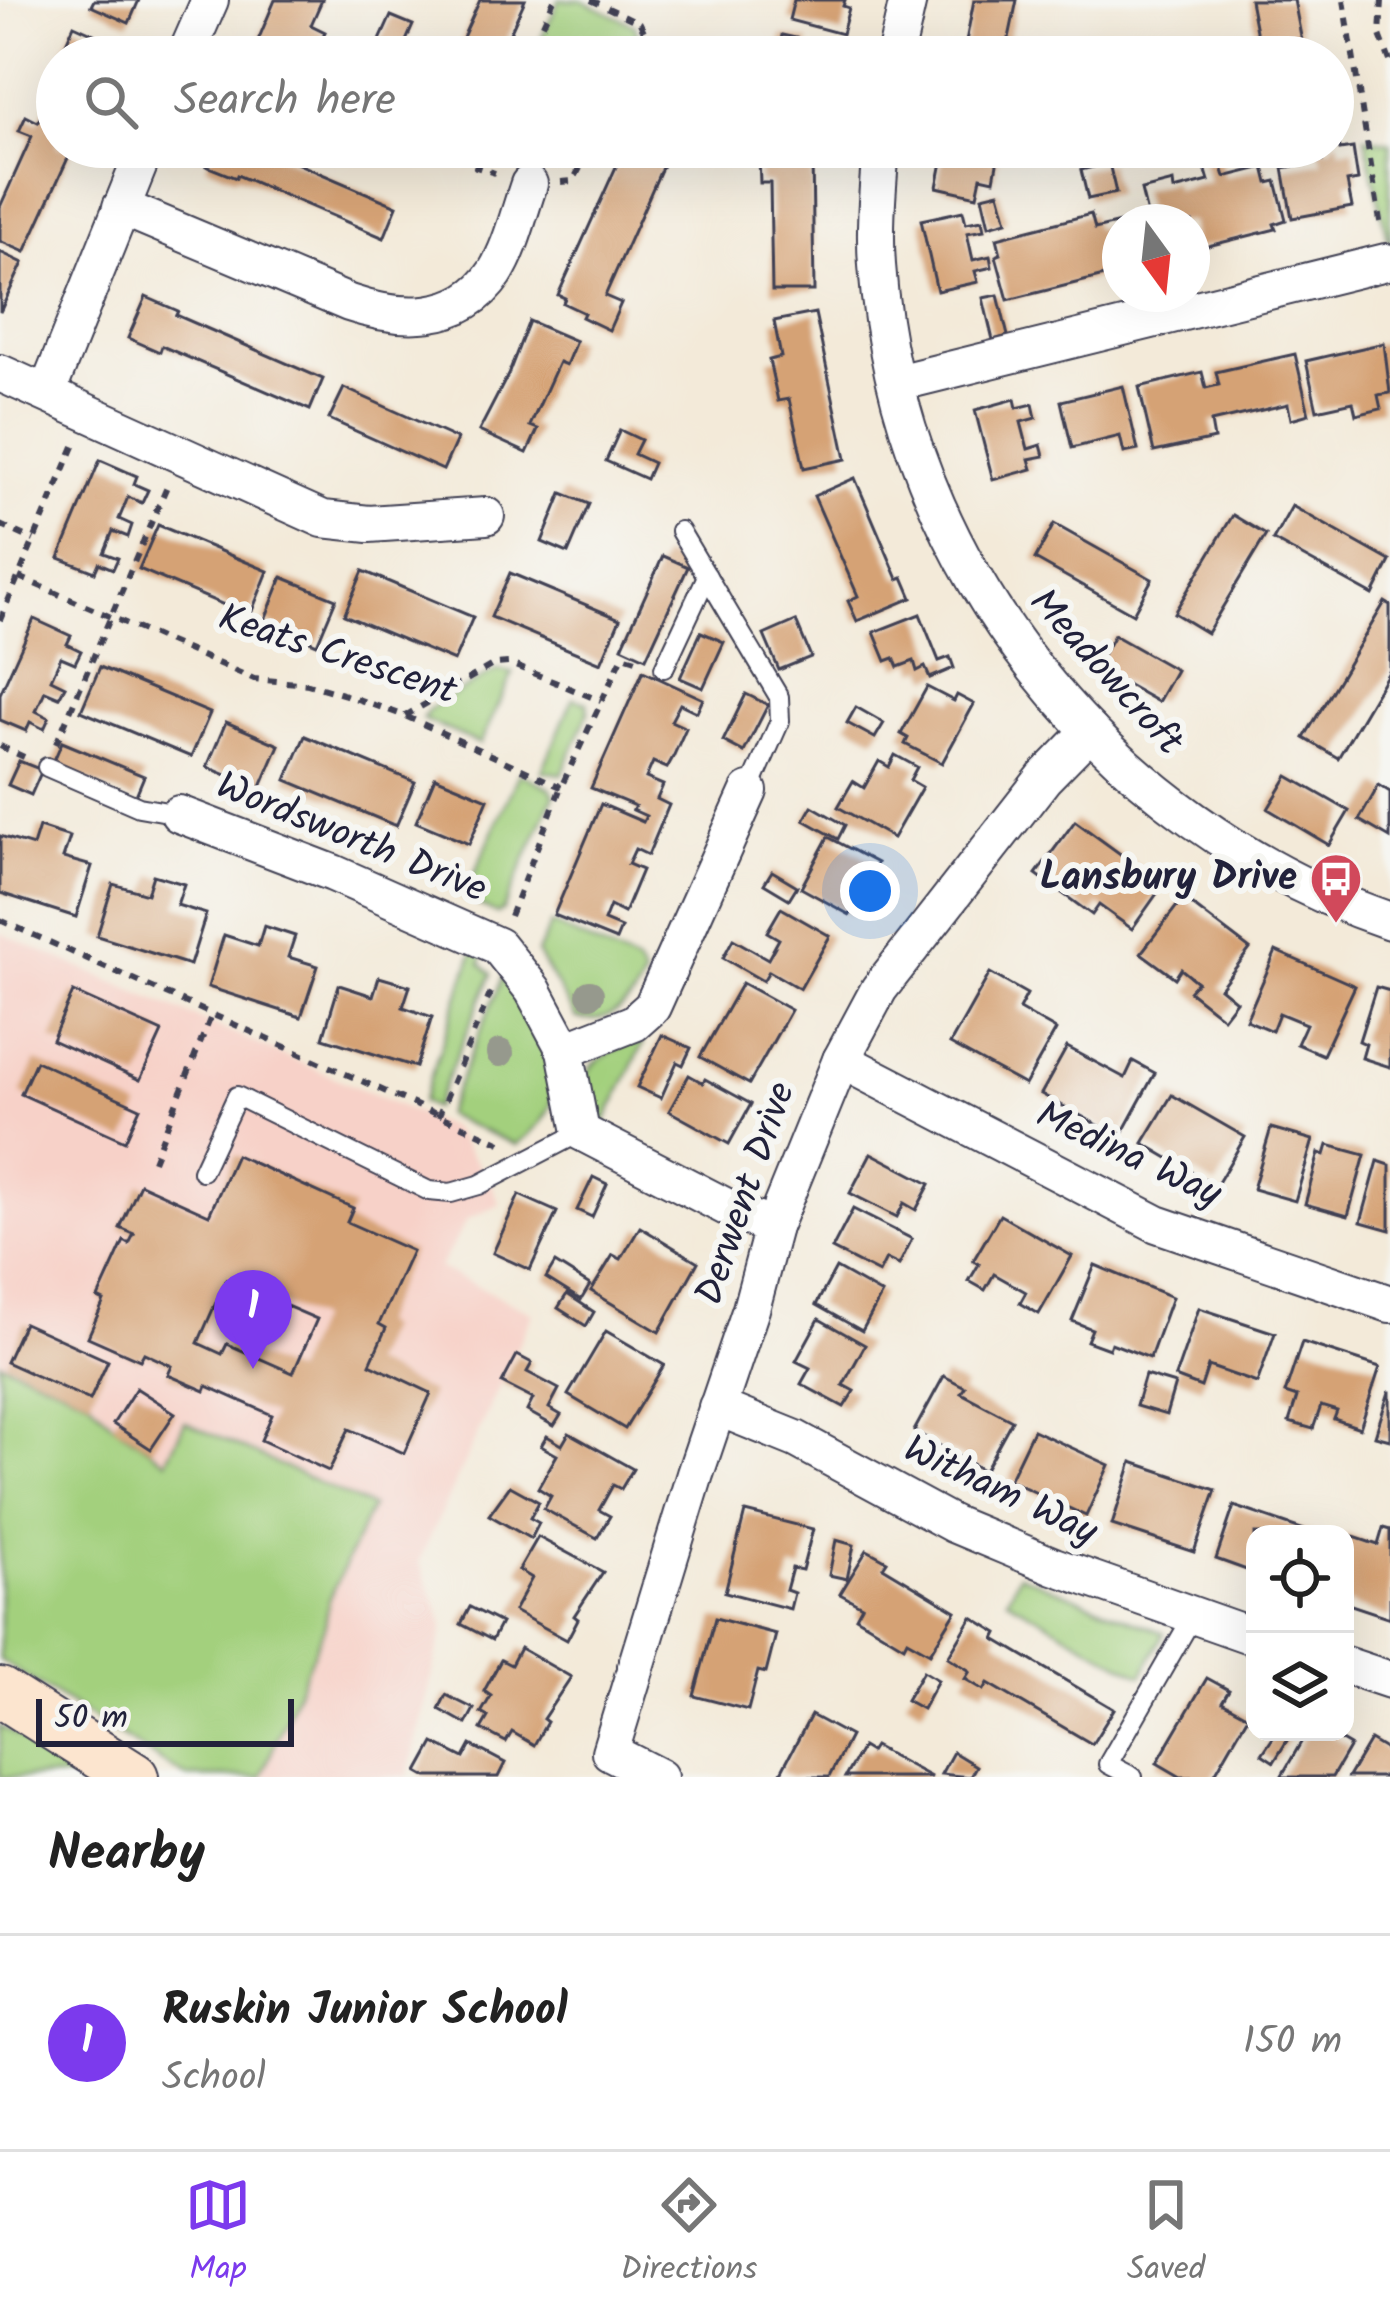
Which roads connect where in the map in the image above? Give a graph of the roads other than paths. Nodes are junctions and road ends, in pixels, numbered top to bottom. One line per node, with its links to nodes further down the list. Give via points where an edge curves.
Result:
1 (210, 0): 3 (street)
2 (908, 0): 4 (street)
3 (194, 36)
4 (900, 36)
5 (137, 168): 8 (street)
6 (880, 168): 11 (street, Meadowcroft, via 877,263)
7 (529, 184): 8 (street, via 484,287 416,316 349,303)
8 (121, 206): 12 (street)
9 (1386, 262): 11 (street)
10 (0, 373): 12 (street)
11 (897, 383): 17 (street, Meadowcroft, via 926,478 979,590 1020,653)
12 (47, 393): 13 (street, via 323,519)
13 (486, 516)
14 (680, 531): 15 (lane)
15 (707, 576): 16 (lane); 19 (lane, via 779,697 780,722)
16 (664, 668)
17 (1090, 731): 21 (street, Meadowcroft, via 1148,787 1248,857); 23 (street, Derwent Drive, via 879,989)
18 (46, 767): 20 (lane, via 140,807)
19 (749, 791): 22 (street, via 652,1007 634,1024)
20 (179, 814): 22 (street, Wordsworth Drive, via 498,946)
21 (1390, 921)
22 (565, 1050): 24 (street, Wordsworth Drive)
23 (841, 1060): 26 (street, Derwent Drive); 27 (street, Medina Way, via 1156,1224)
24 (580, 1132): 25 (lane, via 478,1185 429,1191 238,1096); 26 (street)
25 (202, 1171)
26 (773, 1226): 28 (street, Derwent Drive)
27 (1390, 1304)
28 (717, 1408): 29 (street, Witham Way, via 796,1439 953,1524); 34 (street, Derwent Drive)
29 (1192, 1618): 30 (street, Witham Way); 37 (lane, via 1108,1764)
30 (1246, 1634)
31 (1354, 1668): 32 (street)
32 (1390, 1680)
33 (0, 1692): 35 (main road)
34 (603, 1764): 36 (street, Derwent Drive)
35 (134, 1777)
36 (659, 1777)
37 (1132, 1777)

